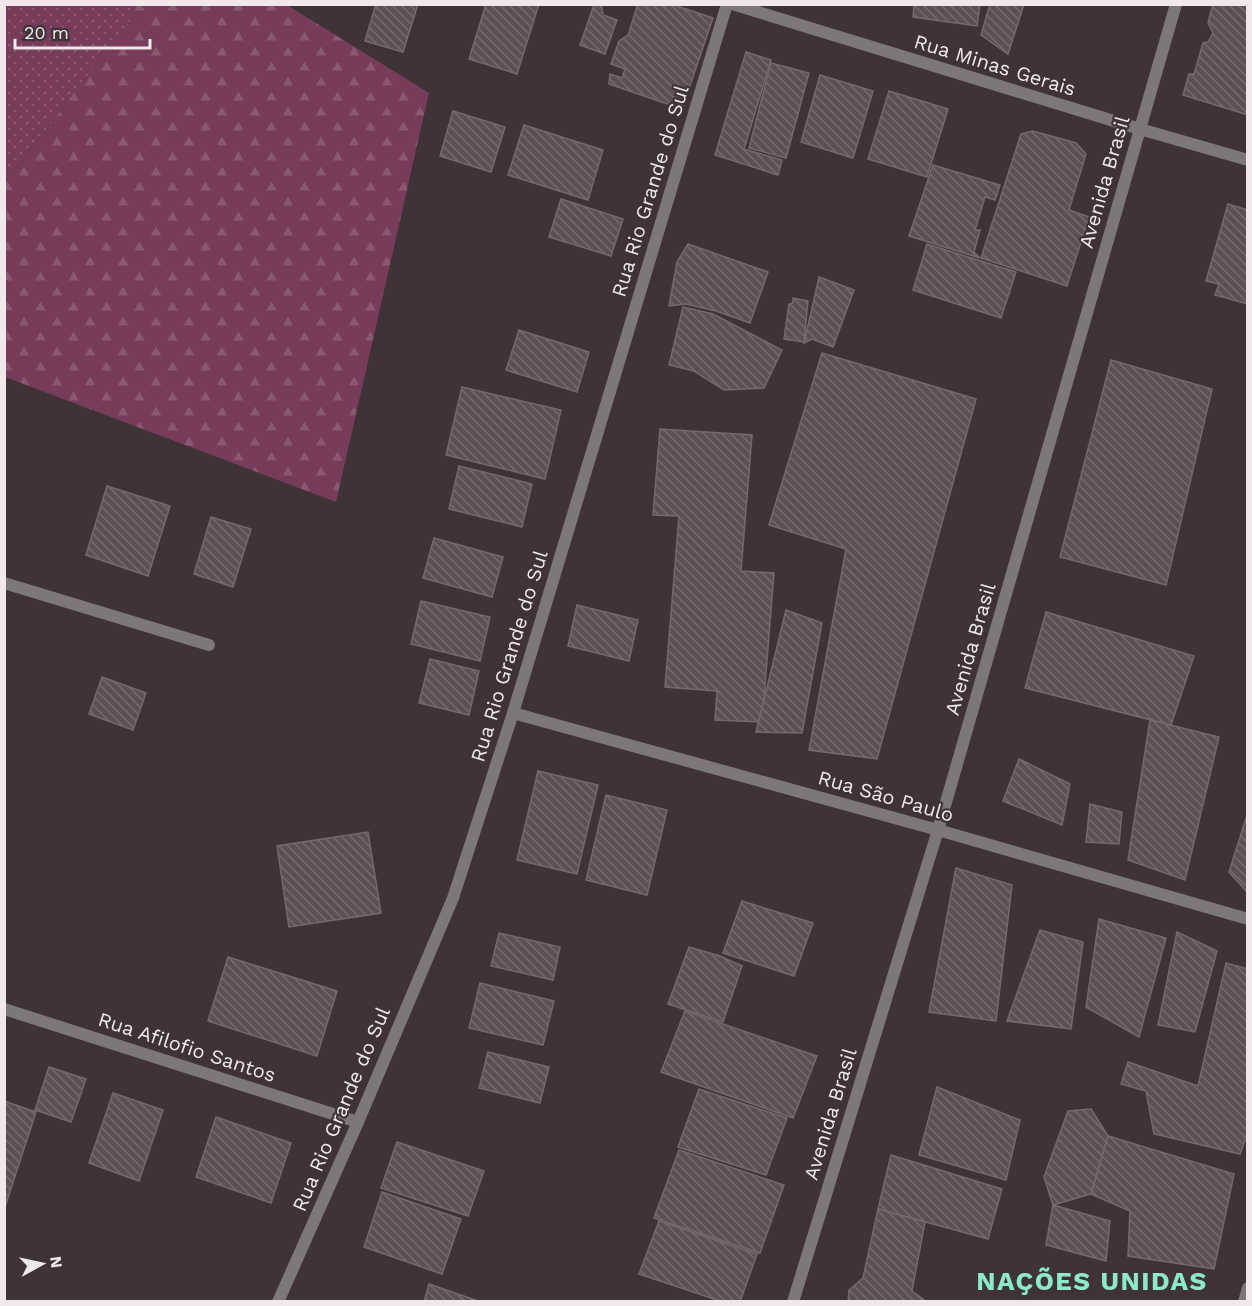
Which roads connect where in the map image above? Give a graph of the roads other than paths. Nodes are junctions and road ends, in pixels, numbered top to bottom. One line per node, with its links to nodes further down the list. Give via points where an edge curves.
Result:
1 (727, 4): 8 (street, Rua Rio Grande do Sul)
2 (732, 4): 4 (street, Rua Minas Gerais)
3 (1176, 4): 4 (street, Avenida Brasil)
4 (1140, 129): 5 (street, Rua Minas Gerais); 9 (street, Avenida Brasil)
5 (1248, 160)
6 (4, 583): 7 (street)
7 (209, 645)
8 (513, 713): 9 (street, Rua São Paulo); 12 (street, Rua Rio Grande do Sul, via 453,898)
9 (938, 830): 10 (street, Rua São Paulo); 15 (street, Avenida Brasil)
10 (1248, 919)
11 (4, 1009): 12 (street, Rua Afilofio Santos)
12 (358, 1122): 14 (street, Rua Rio Grande do Sul)
13 (1248, 1288): 16 (street)
14 (278, 1302)
15 (793, 1302)
16 (1244, 1302)

